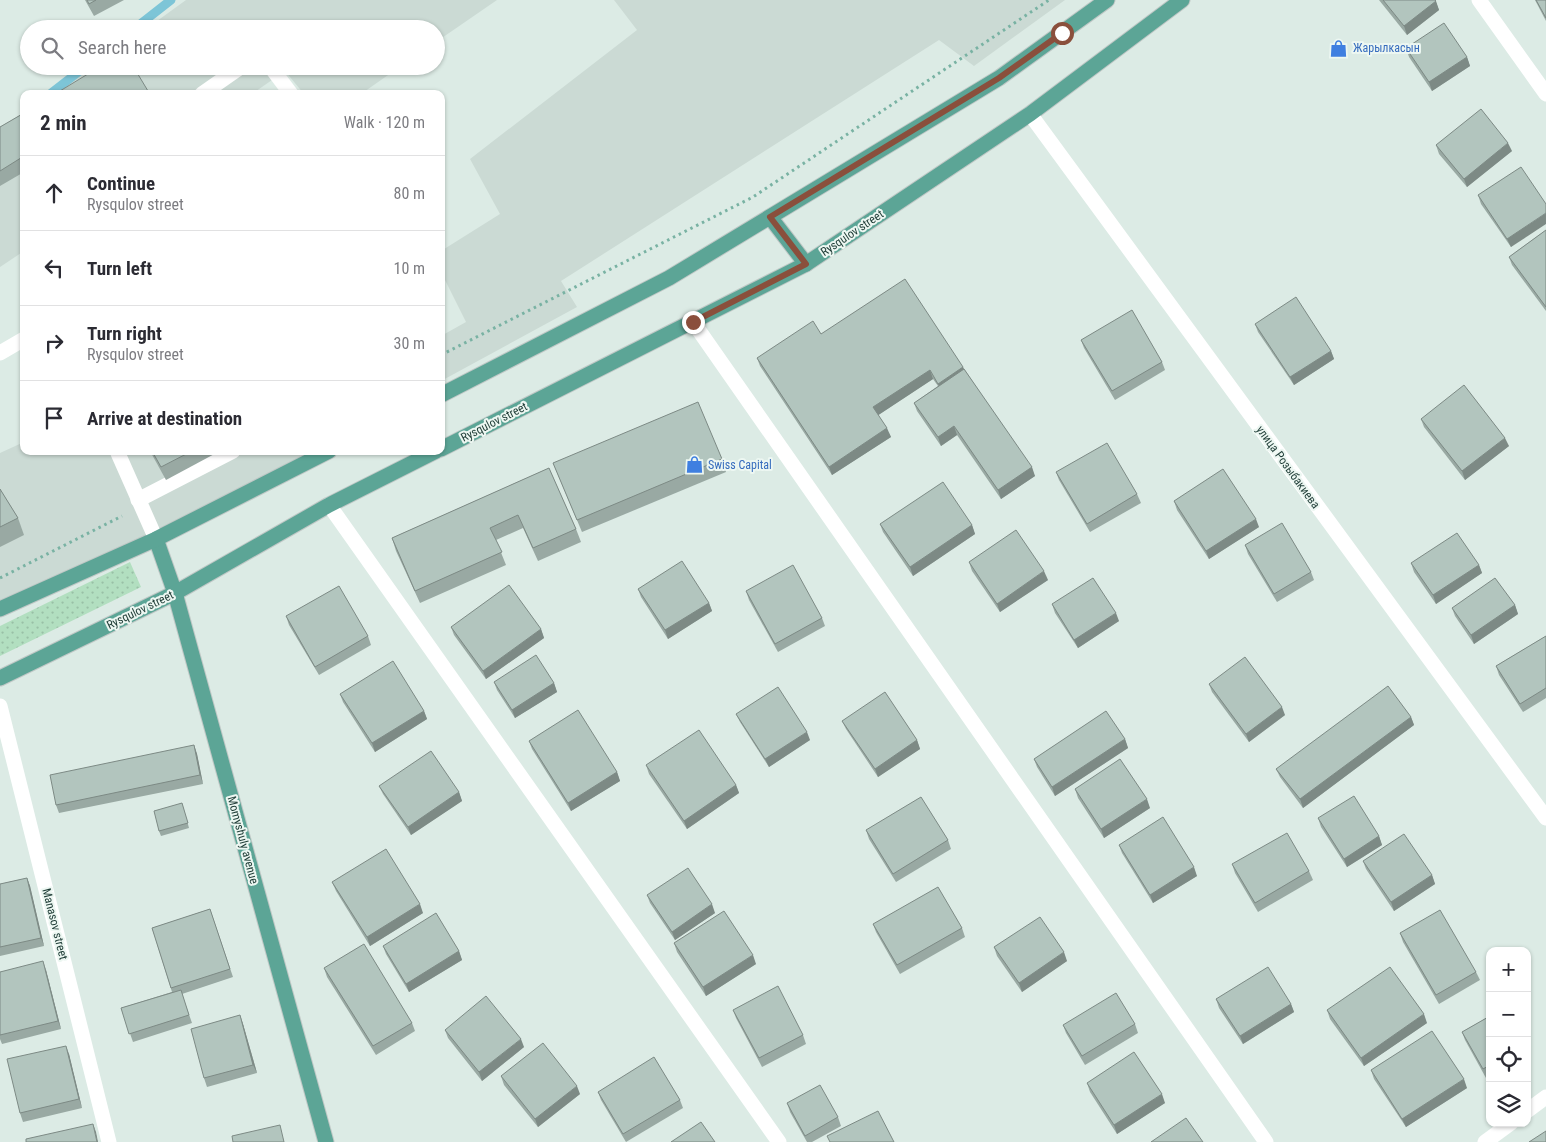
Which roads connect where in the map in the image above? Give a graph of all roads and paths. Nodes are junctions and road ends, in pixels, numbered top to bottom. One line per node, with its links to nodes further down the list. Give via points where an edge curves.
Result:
1 (1049, 0): 16 (path, via 753,197)
2 (1107, 0): 11 (main road, via 999,78)
3 (1182, 0): 10 (main road, Rysqulov street)
4 (1480, 0): 9 (street)
5 (229, 75): 7 (street)
6 (277, 75): 8 (street)
7 (208, 90)
8 (288, 90)
9 (1546, 94)
10 (1030, 114): 12 (main road, Rysqulov street); 30 (street, улица Розыбакиева)
11 (770, 217): 12 (main road); 17 (main road, via 669,278)
12 (806, 264): 13 (main road, Rysqulov street)
13 (693, 322): 18 (main road, Rysqulov street); 37 (street)
14 (20, 341): 15 (street)
15 (0, 352)
16 (445, 352)
17 (445, 393)
18 (445, 447)
19 (119, 455): 23 (street)
20 (225, 455): 23 (street)
21 (321, 455): 25 (main road)
22 (428, 455): 24 (main road, Rysqulov street)
23 (138, 500): 25 (street)
24 (330, 505): 26 (main road, Rysqulov street); 36 (street)
25 (156, 539): 26 (main road, Momyshuly avenue); 27 (main road)
26 (175, 594): 28 (main road, Rysqulov street); 35 (main road, Momyshuly avenue)
27 (0, 609)
28 (0, 678)
29 (0, 706): 34 (street, Manasov street)
30 (1546, 818)
31 (1546, 1098): 32 (street)
32 (1531, 1108)
33 (1506, 1127): 38 (street)
34 (109, 1142)
35 (326, 1142)
36 (779, 1142)
37 (1266, 1142)
38 (1485, 1142)

